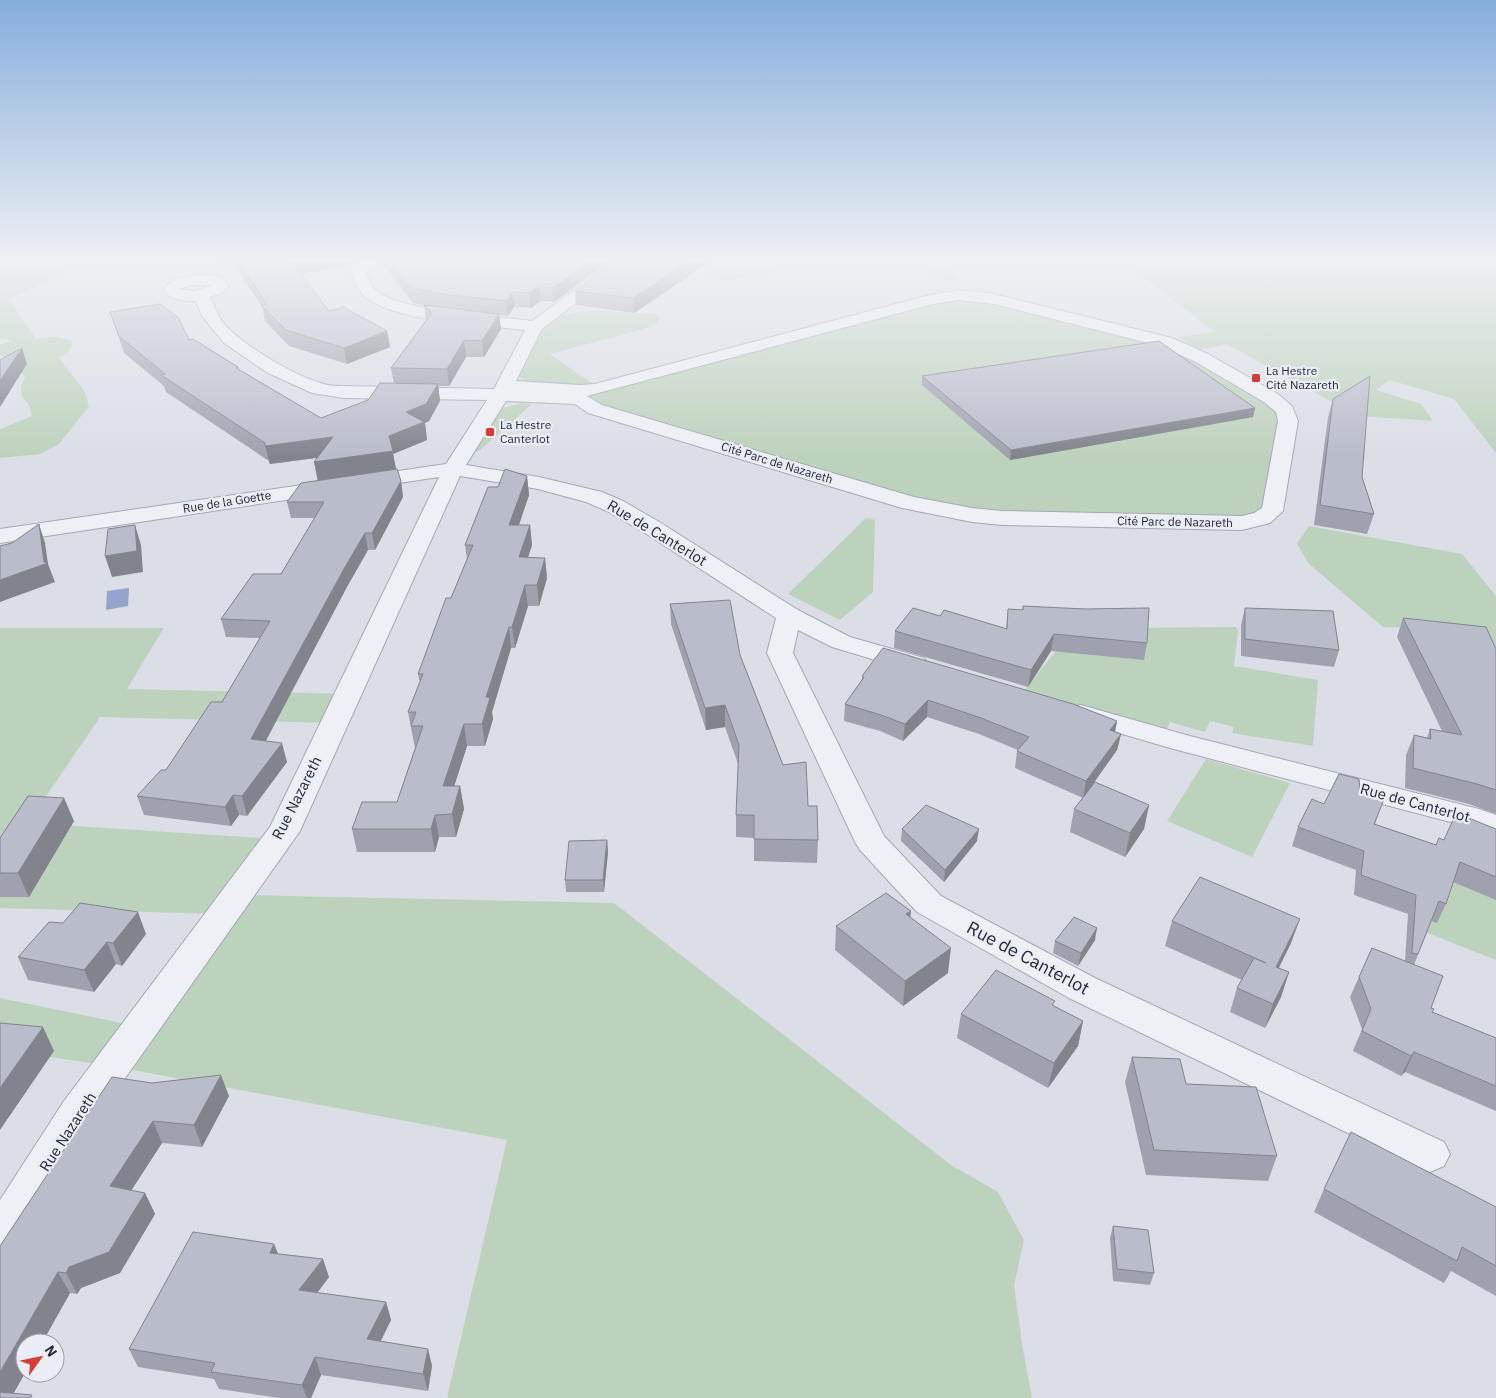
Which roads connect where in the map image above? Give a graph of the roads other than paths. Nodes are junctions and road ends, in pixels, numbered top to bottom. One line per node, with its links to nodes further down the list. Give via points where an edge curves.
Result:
1 (219, 326): 5 (street, Cité Parc de Nazareth, via 230,340 274,369 318,389 343,392)
2 (535, 326): 5 (street, Rue Nazareth)
3 (831, 326): 6 (street, Cité Parc de Nazareth)
4 (1103, 326): 6 (street, Cité Parc de Nazareth, via 1166,342 1202,358 1271,398 1285,410 1288,421 1272,512 1242,523 1012,519 972,515 877,493 595,409)
5 (502, 390): 6 (street, Cité Parc de Nazareth); 7 (street, Rue Nazareth)
6 (579, 395)
7 (453, 469): 8 (street, Rue de la Goette); 9 (street, Rue de Canterlot, via 574,490 608,503); 14 (street, Rue Nazareth, via 284,831 78,1113)
8 (0, 536)
9 (789, 615): 10 (street, Rue de Canterlot, via 841,642); 13 (street, Rue de Canterlot, via 780,654 866,833 929,904 1082,988)
10 (936, 670)
11 (1058, 706): 12 (street, Rue de Canterlot)
12 (1496, 826)
13 (1430, 1154)
14 (0, 1237)

